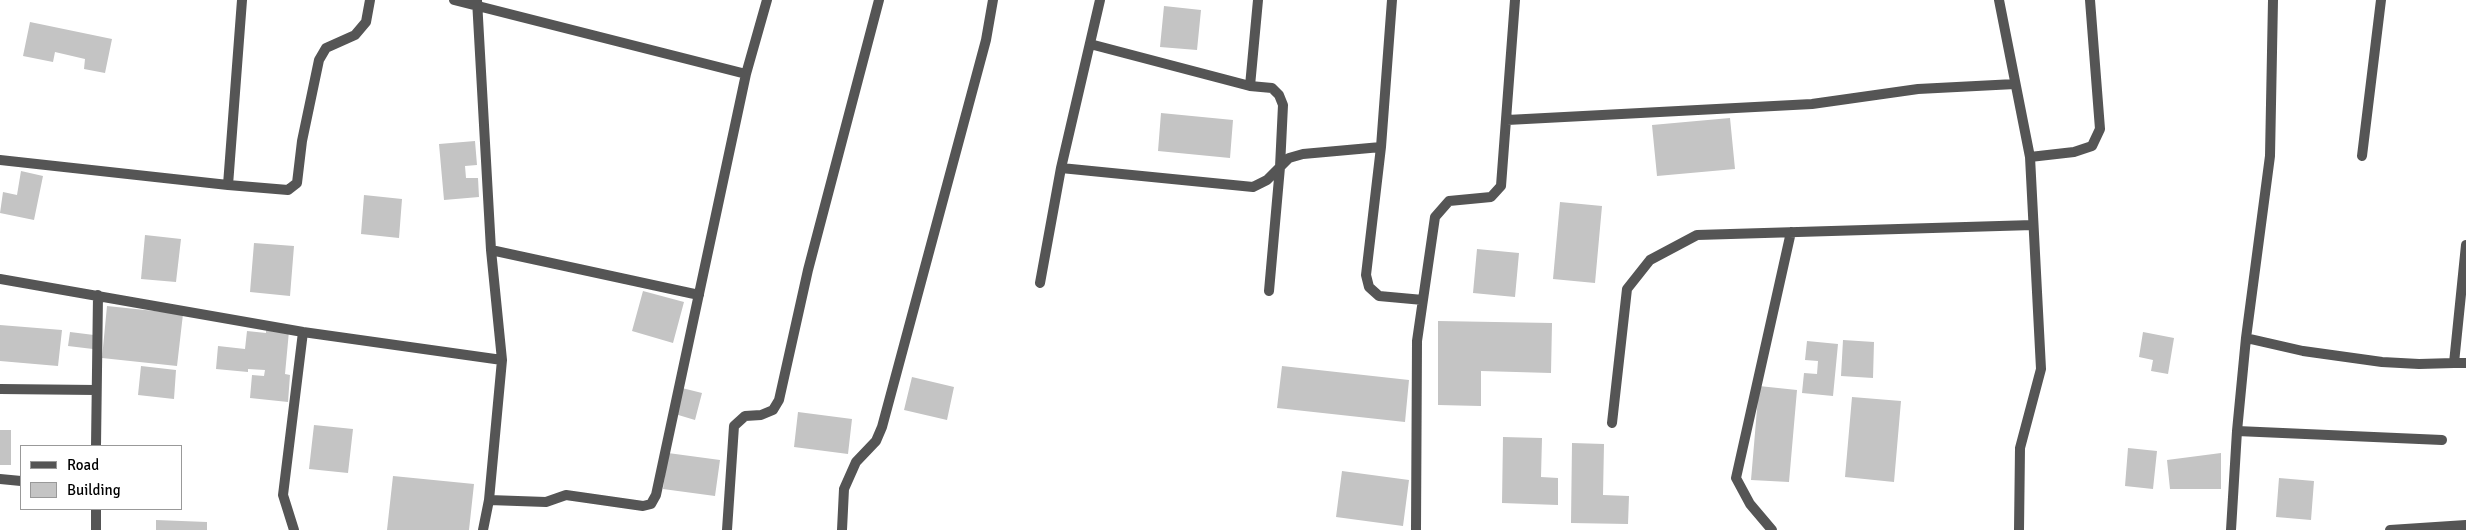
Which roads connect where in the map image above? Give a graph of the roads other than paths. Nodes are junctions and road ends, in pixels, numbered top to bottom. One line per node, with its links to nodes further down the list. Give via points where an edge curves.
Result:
1 (242, 0): 28 (street)
2 (370, 0): 28 (street, via 366,22 355,35 326,48 319,60 296,183 288,190)
3 (454, 0): 16 (street)
4 (767, 0): 18 (street)
5 (879, 0): 58 (street, via 808,270 779,400 773,410 745,416 734,426)
6 (993, 0): 59 (street, via 986,40 882,427 876,441 856,462 844,489)
7 (1100, 0): 17 (street)
8 (1258, 0): 20 (street)
9 (1392, 0): 22 (street)
10 (1515, 0): 21 (street)
11 (1999, 0): 19 (street)
12 (2090, 0): 13 (street); 24 (street, via 2100,129 2092,146 2074,152)
13 (2098, 0)
14 (2273, 0): 40 (street, via 2270,156)
15 (2381, 0): 23 (street)
16 (476, 3): 18 (street); 32 (street)
17 (1090, 44): 20 (street); 27 (street)
18 (746, 74): 37 (street)
19 (2015, 84): 21 (street, via 1918,89 1812,104); 24 (street)
20 (1250, 86): 26 (street, via 1272,88 1280,95 1283,106)
21 (1507, 120): 38 (street, via 1501,186 1491,197 1449,201 1435,217)
22 (1381, 147): 26 (street, via 1303,154 1289,158); 38 (street, via 1366,275 1369,287 1379,296)
23 (2362, 156)
24 (2030, 157): 29 (street)
25 (0, 160): 28 (street)
26 (1280, 167): 27 (street, via 1267,180 1253,187); 35 (street)
27 (1061, 168): 34 (street)
28 (228, 185)
29 (2033, 225): 30 (street); 62 (street, via 2041,369 2020,448)
30 (1791, 232): 46 (street, via 1697,234 1650,260 1627,290); 61 (street, via 1736,478 1750,504)
31 (2466, 245): 42 (street)
32 (491, 250): 37 (street); 41 (street)
33 (0, 279): 36 (street)
34 (1040, 283)
35 (1269, 291)
36 (98, 295): 39 (street); 45 (street)
37 (699, 295): 52 (street, via 656,495 651,504 643,506 566,495 546,502)
38 (1423, 300): 60 (street, via 1417,341)
39 (303, 332): 41 (street); 56 (street, via 283,495)
40 (2246, 338): 42 (street, via 2303,351 2382,362); 47 (street)
41 (502, 360): 52 (street)
42 (2454, 363): 43 (street)
43 (2466, 363)
44 (0, 389): 45 (street)
45 (96, 390): 49 (street)
46 (1612, 423)
47 (2237, 431): 48 (street); 63 (street)
48 (2442, 440)
49 (96, 445)
50 (0, 479): 51 (street)
51 (20, 481)
52 (489, 500): 57 (street)
53 (96, 510): 55 (street)
54 (2466, 525): 64 (street)
55 (96, 530)
56 (294, 530)
57 (483, 530)
58 (727, 530)
59 (842, 530)
60 (1416, 530)
61 (1772, 530)
62 (2019, 530)
63 (2231, 530)
64 (2390, 530)

